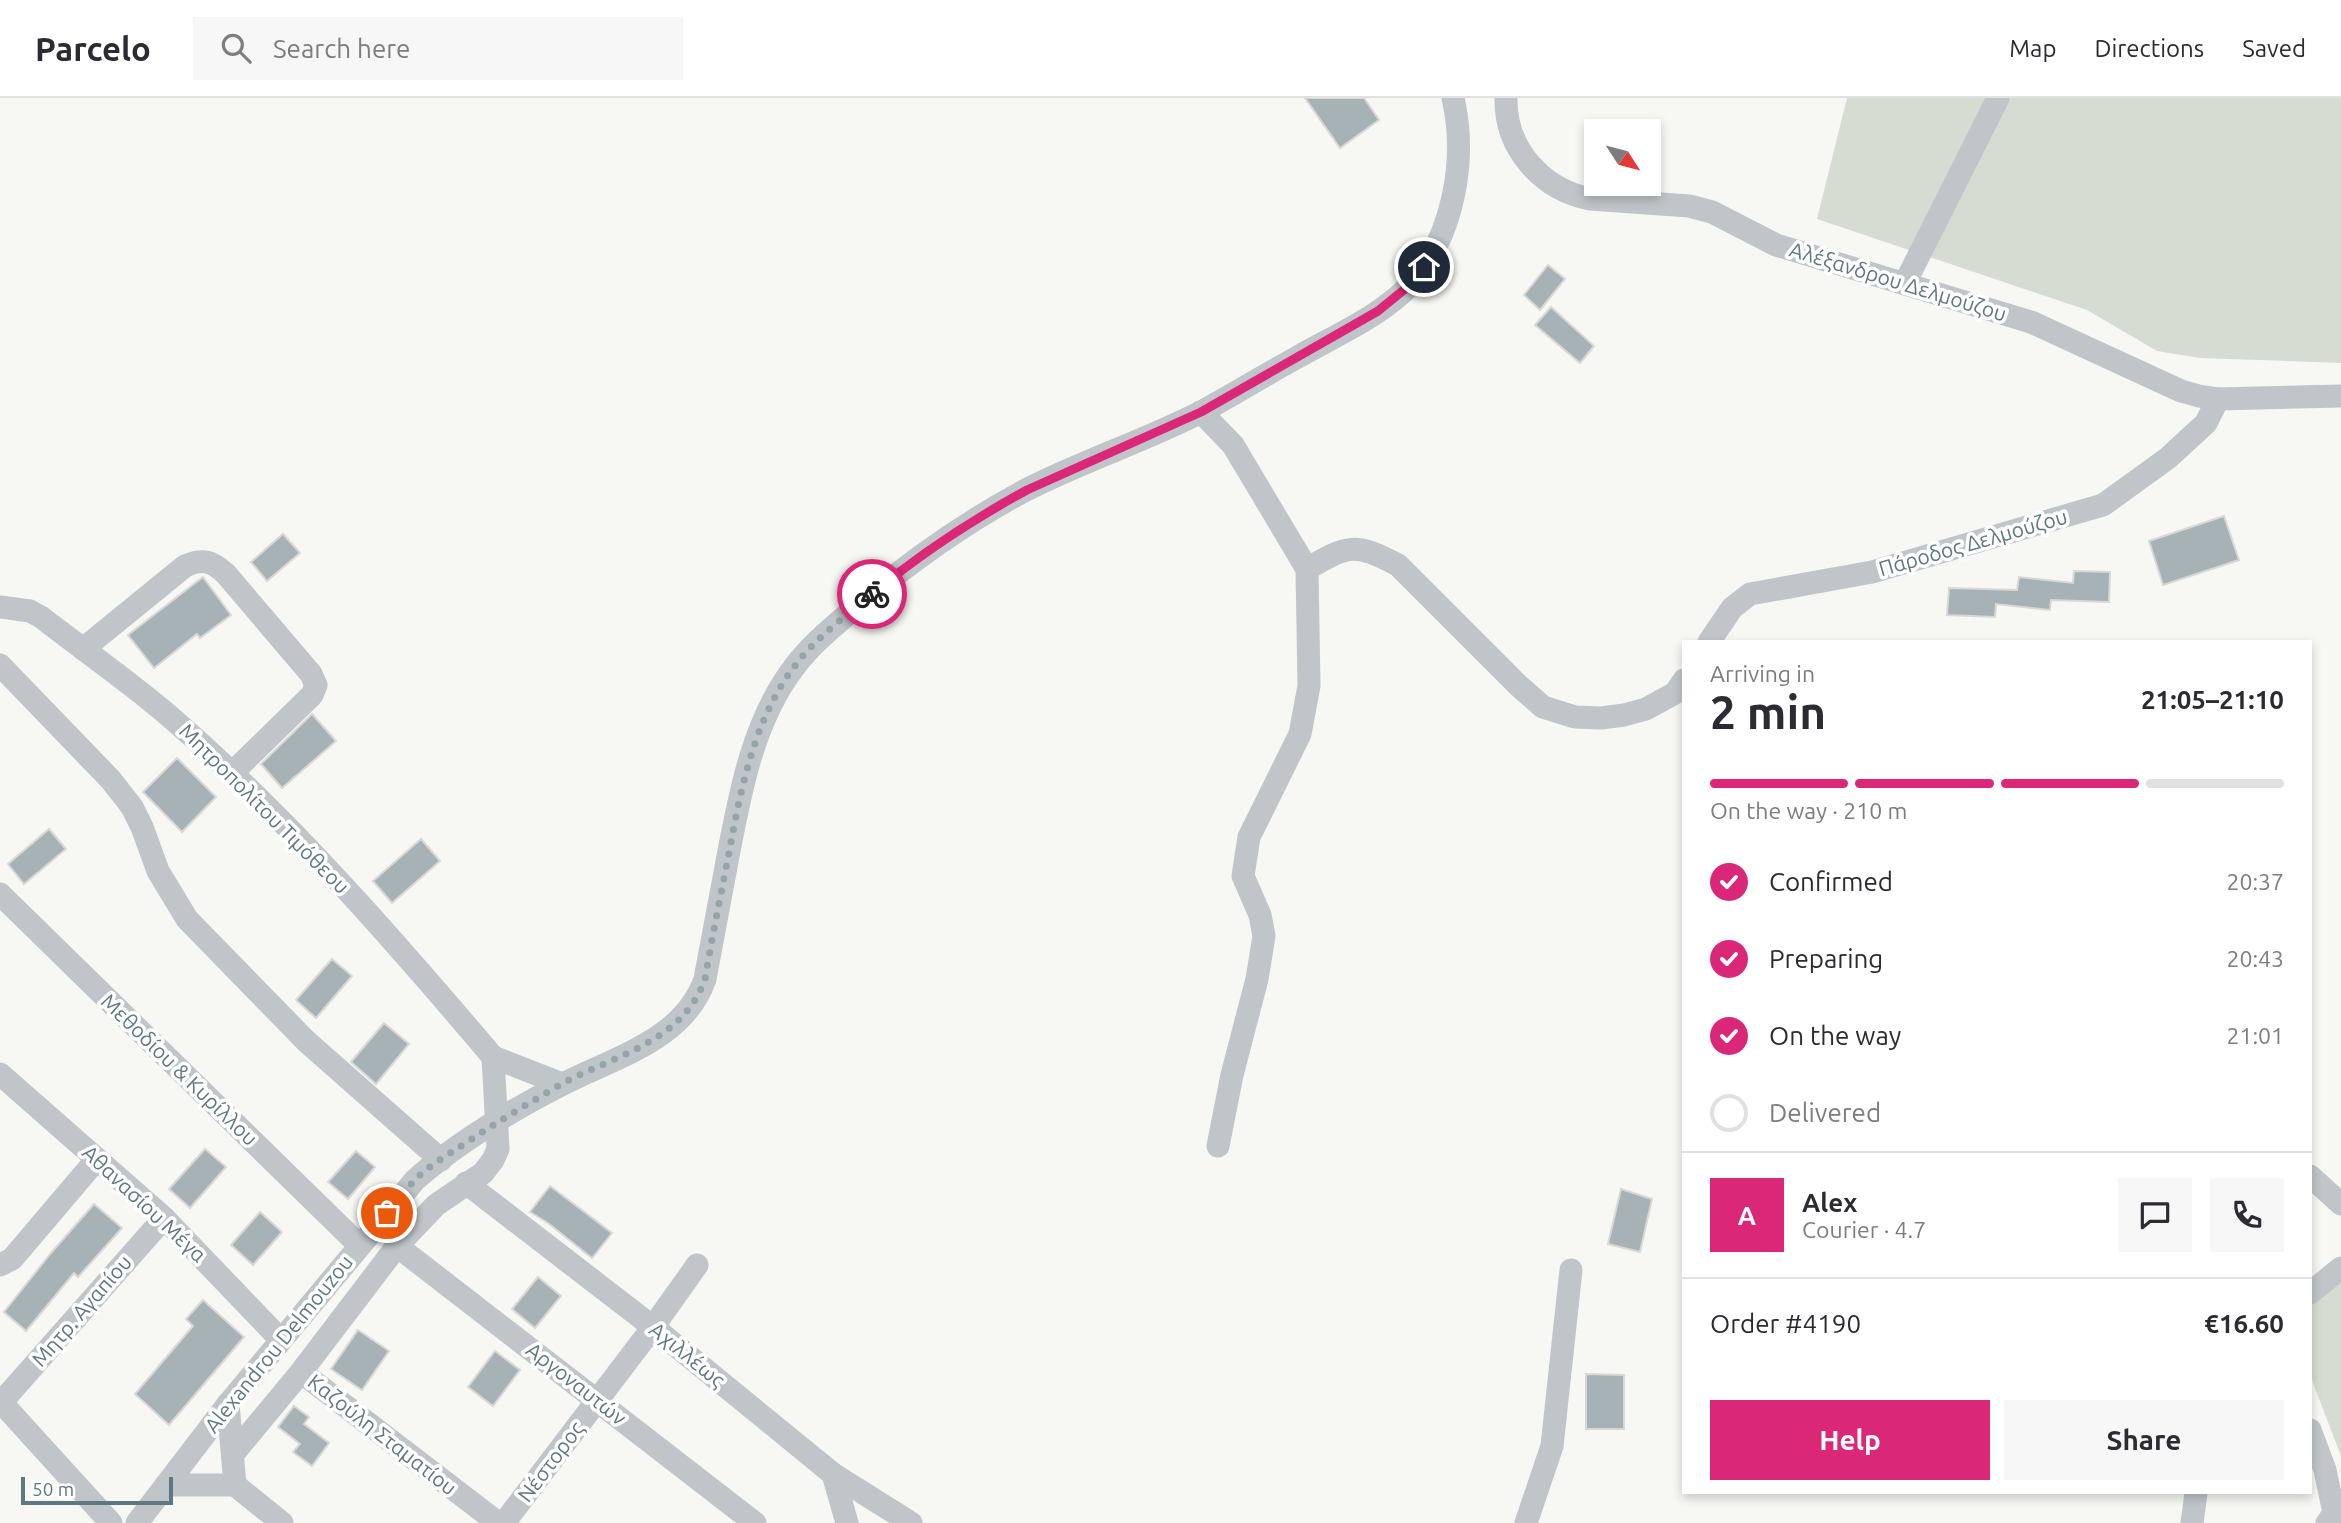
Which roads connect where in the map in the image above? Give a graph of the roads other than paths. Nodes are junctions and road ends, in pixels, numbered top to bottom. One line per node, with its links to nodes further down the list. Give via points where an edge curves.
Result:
1 (1453, 98): 7 (street, via 1457,157 1448,215 1434,250 1411,284 1378,311)
2 (1506, 98): 4 (street, Αλέξανδρου Δελμούζου, via 1510,132 1524,158 1575,196 1700,208 1776,246)
3 (1998, 98): 4 (street)
4 (1905, 283): 6 (street, Αλέξανδρου Δελμούζου, via 2031,322 2181,391)
5 (2341, 396): 6 (street, Αλέξανδρου Δελμούζου)
6 (2218, 399): 10 (street, Πάροδος Δελμούζου, via 2206,423 2176,451 2103,505 1872,572 1750,594 1732,608)
7 (1201, 412): 8 (street, via 1233,445); 18 (street, via 1027,490 980,516 911,562 813,644 777,694 741,789 705,979 696,998 682,1017 655,1039)
8 (1307, 569): 13 (street, via 1354,547 1398,565 1543,707 1575,717 1601,718 1646,709); 20 (street, via 1309,686 1300,734 1249,837 1243,876 1265,936)
9 (0, 607): 11 (street, Μητροπολίτου Τιμόθεου, via 30,611)
10 (1710, 640)
11 (83, 649): 14 (street, Μητροπολίτου Τιμόθεου, via 153,702); 14 (street, via 185,566 201,560 226,574 316,685 312,695)
12 (0, 665): 22 (street, via 132,807 158,871 187,919 306,1041)
13 (1681, 690)
14 (232, 773): 16 (street, Μητροπολίτου Τιμόθεου, via 326,866)
15 (0, 894): 27 (street, Μεθοδίου & Κυρίλλου)
16 (493, 1057): 18 (street); 19 (street)
17 (0, 1074): 21 (street, Αθανασίου Μέγα)
18 (562, 1084): 19 (street)
19 (495, 1123): 22 (street, Alexandrou Delmouzou); 24 (street, via 498,1149 493,1160)
20 (1218, 1146)
21 (97, 1159): 26 (street, Αθανασίου Μέγα); 29 (street, via 12,1259)
22 (440, 1160): 27 (street, Alexandrou Delmouzou, via 415,1180)
23 (2312, 1178): 25 (street)
24 (466, 1183): 28 (street, via 436,1205); 34 (street, Αχιλλέως)
25 (2341, 1204)
26 (164, 1218): 35 (street, Αθανασίου Μέγα); 38 (street, Μητρ. Αγαπίου)
27 (359, 1245): 35 (street, Alexandrou Delmouzou)
28 (397, 1246): 36 (street); 37 (street, Αργοναυτών)
29 (0, 1265)
30 (697, 1265): 34 (street, Νέστορος)
31 (2341, 1268): 33 (street)
32 (1571, 1270): 53 (street, via 1552,1446)
33 (2312, 1291)
34 (653, 1327): 37 (street, Νέστορος); 42 (street, Αχιλλέως)
35 (281, 1340): 39 (street, Alexandrou Delmouzou)
36 (301, 1372): 41 (street); 46 (street, Καζούλη Σταματίου)
37 (597, 1401): 46 (street, Νέστορος); 50 (street, Αργοναυτών)
38 (0, 1403): 47 (street)
39 (228, 1404): 41 (street); 43 (street, Alexandrou Delmouzou)
40 (2312, 1436): 55 (street, via 2333,1499 2334,1513)
41 (233, 1454): 44 (street)
42 (833, 1475): 51 (street); 52 (street, Αχιλλέως)
43 (166, 1485): 44 (street); 48 (street, Alexandrou Delmouzou)
44 (235, 1485): 49 (street)
45 (2196, 1494): 54 (street)
46 (494, 1521)
47 (111, 1523)
48 (138, 1523)
49 (282, 1523)
50 (755, 1523)
51 (847, 1523)
52 (911, 1523)
53 (1527, 1523)
54 (2192, 1523)
55 (2327, 1523)

